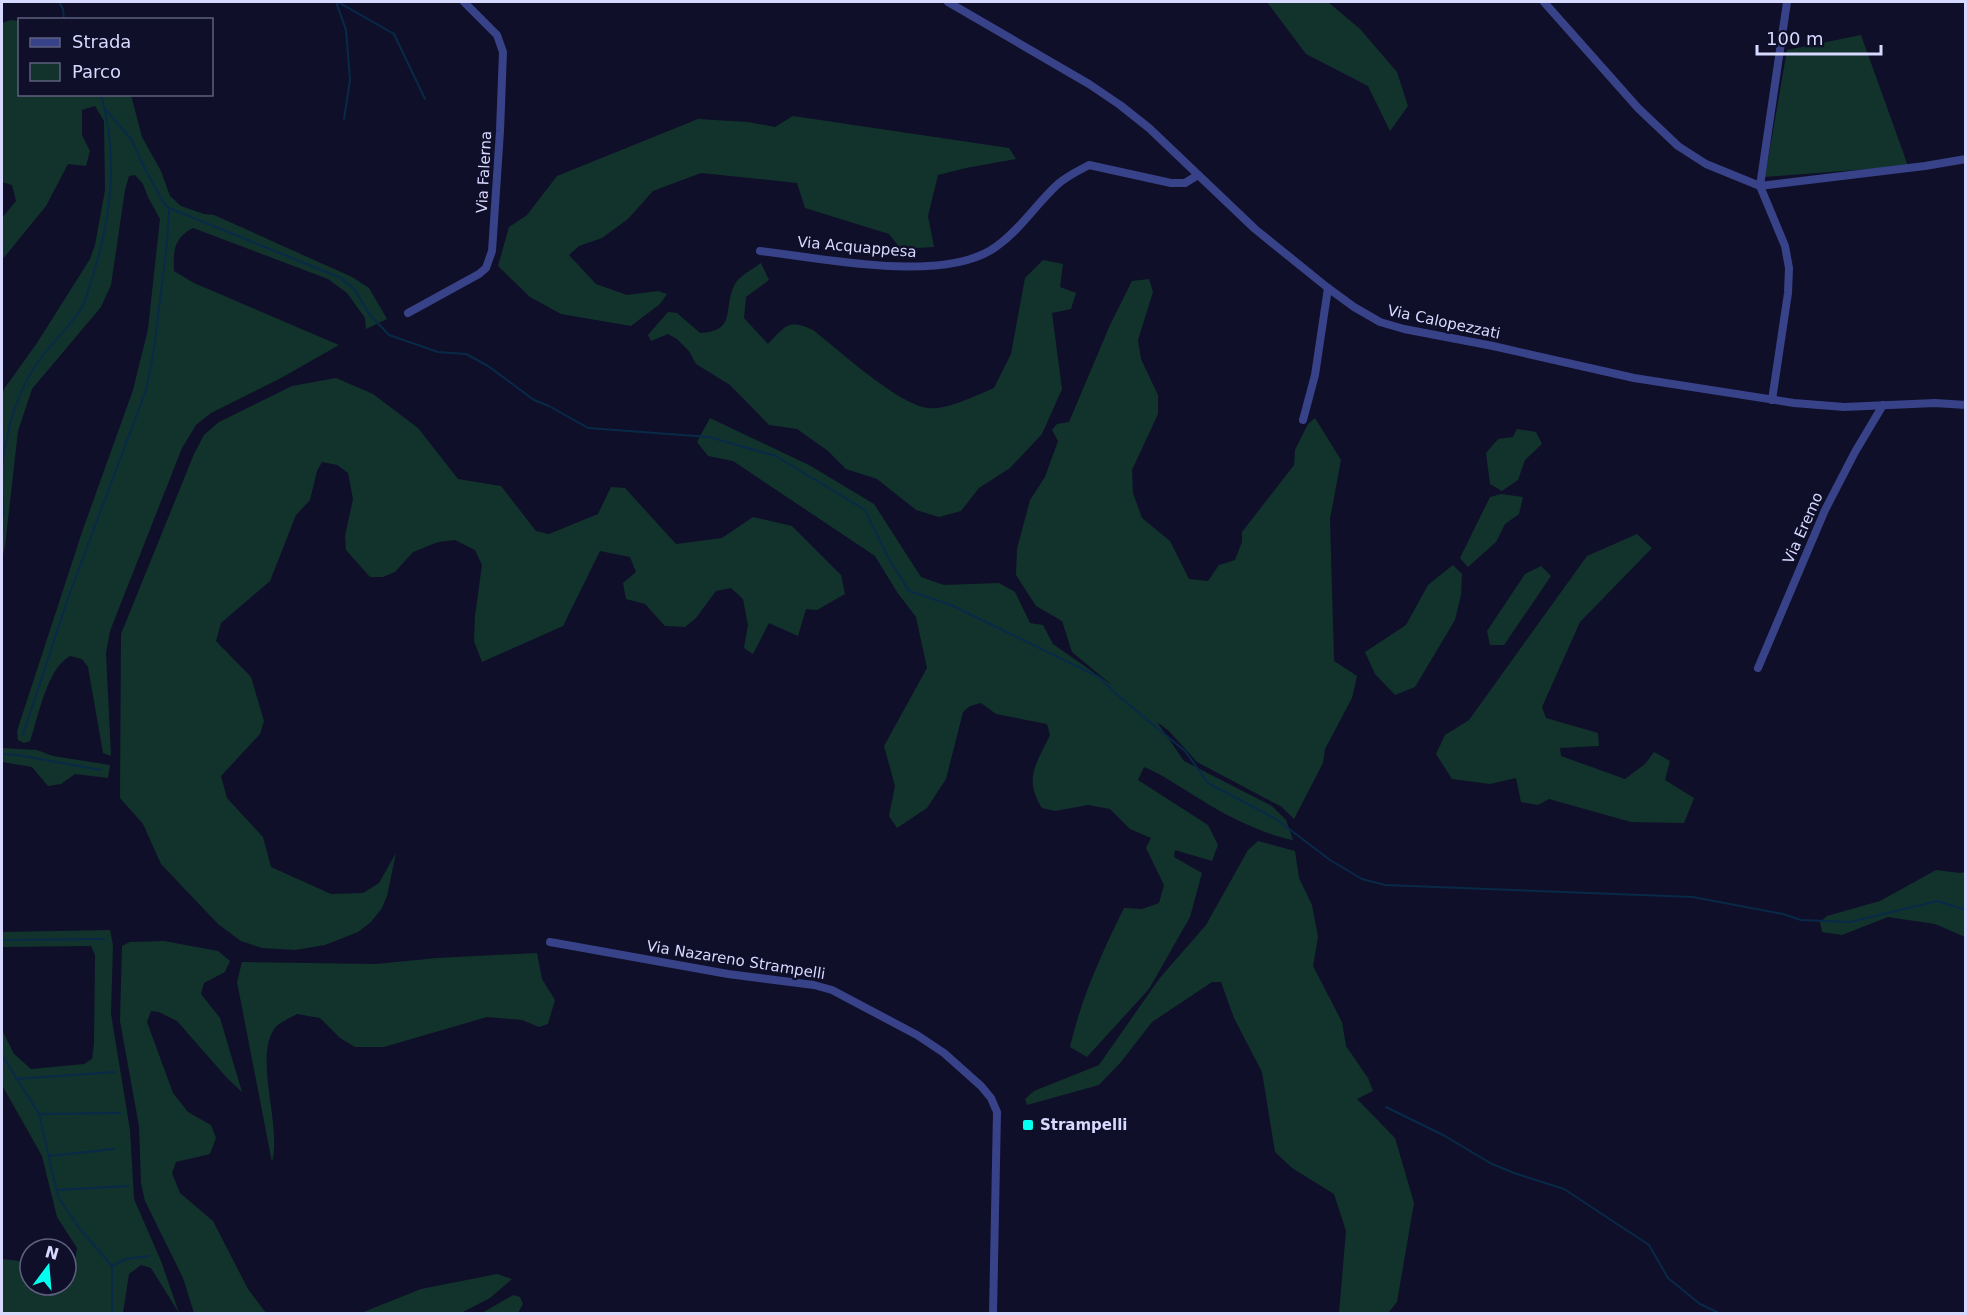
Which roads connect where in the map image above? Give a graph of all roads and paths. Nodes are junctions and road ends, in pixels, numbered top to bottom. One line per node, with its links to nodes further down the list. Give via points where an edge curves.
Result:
1 (464, 2): 10 (street, Via Falerna, via 495,33 503,49 494,241 486,268 479,274)
2 (948, 2): 6 (street, Via Calopezzati, via 1112,99)
3 (1544, 2): 7 (street, via 1628,97 1678,146 1706,165)
4 (1787, 2): 7 (street)
5 (1965, 159): 7 (street)
6 (1198, 175): 8 (street, Via Acquappesa, via 1185,183 1170,183 1089,165 1059,183 1007,239 976,258 956,264 900,267); 9 (street, Via Calopezzati, via 1255,229)
7 (1760, 186): 11 (street, via 1785,246 1789,268)
8 (760, 251)
9 (1328, 288): 11 (street, Via Calopezzati, via 1366,315 1397,328 1624,376); 14 (street, via 1315,375)
10 (408, 313)
11 (1772, 400): 12 (street, Via Calopezzati, via 1827,406)
12 (1884, 405): 13 (street, Via Calopezzati); 15 (street, Via Eremo, via 1825,510)
13 (1965, 405)
14 (1303, 420)
15 (1758, 668)
16 (550, 942): 17 (street, Via Nazareno Strampelli, via 829,988 917,1035 964,1068 988,1093 997,1112)
17 (993, 1314)

